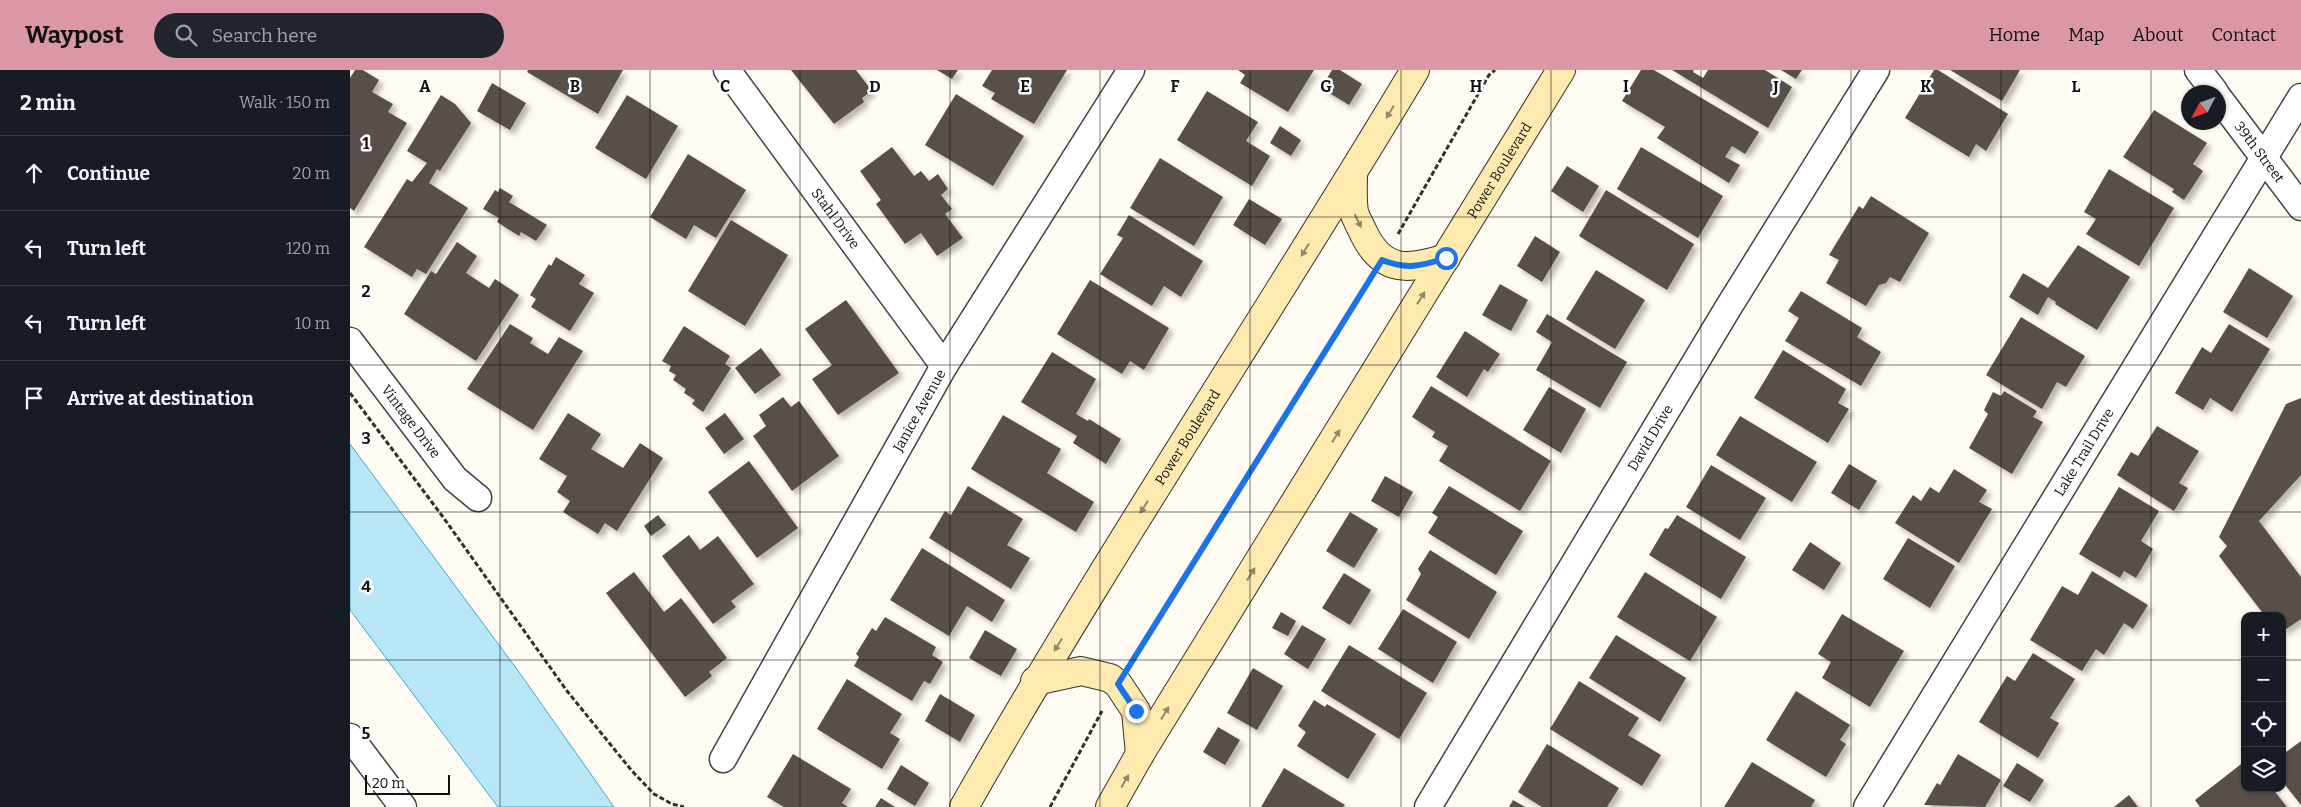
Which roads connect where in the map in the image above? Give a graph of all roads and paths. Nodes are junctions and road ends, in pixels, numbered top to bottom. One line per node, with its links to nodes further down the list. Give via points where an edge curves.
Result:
1 (727, 70): 17 (street, Stahl Drive)
2 (1131, 70): 17 (street, Janice Avenue)
3 (1415, 70): 12 (street, Power Boulevard, one-way to 12)
4 (1495, 70): 15 (path, via 1489,75)
5 (1561, 70): 14 (street, Power Boulevard)
6 (1876, 70): 30 (street, David Drive, via 1728,308)
7 (2198, 70): 8 (street)
8 (2210, 85)
9 (2301, 97): 11 (street, Lake Trail Drive)
10 (2226, 107): 11 (street, 39th Street)
11 (2264, 157): 13 (street, 39th Street); 31 (street, Lake Trail Drive)
12 (1353, 173): 15 (street, one-way to 15, via 1354,213 1370,245); 20 (street, Power Boulevard, one-way to 20)
13 (2301, 207)
14 (1446, 258): 15 (street, via 1424,265 1398,267); 23 (street, Power Boulevard, one-way to 14)
15 (1382, 260): 21 (path)
16 (350, 341): 19 (street, Vintage Drive, via 455,479)
17 (944, 366): 24 (street, Janice Avenue)
18 (350, 393): 26 (path, via 568,691 632,771 654,794)
19 (478, 498)
20 (1035, 682): 21 (street, via 1081,671 1110,678); 27 (street, Power Boulevard)
21 (1118, 684): 23 (street, via 1136,711); 28 (path)
22 (350, 737): 25 (street)
23 (1140, 754): 29 (street, Power Boulevard, one-way to 23)
24 (723, 759)
25 (403, 807)
26 (684, 807)
27 (964, 807)
28 (1050, 807)
29 (1110, 807)
30 (1428, 807)
31 (1867, 807)

